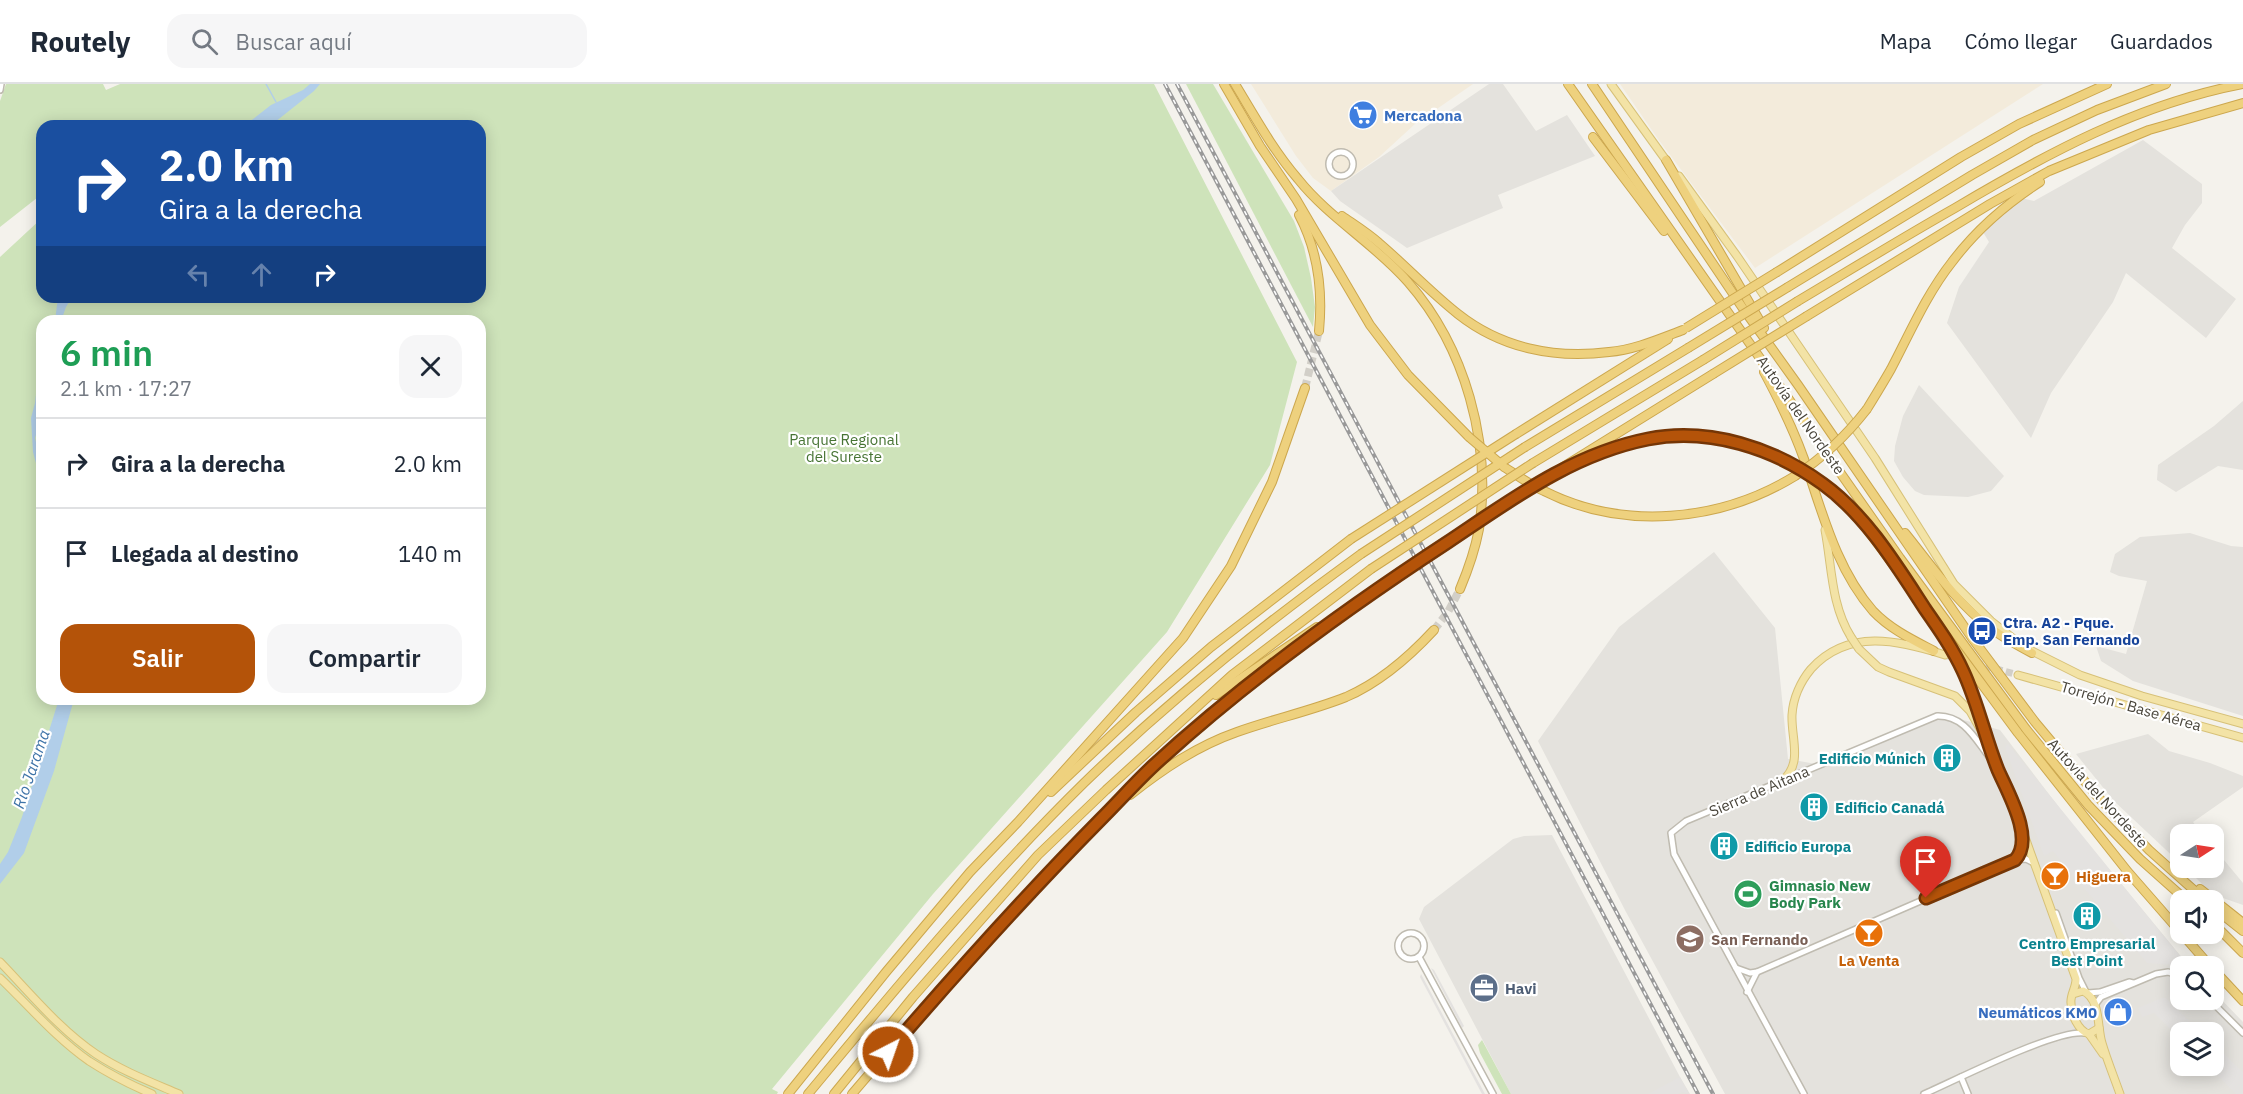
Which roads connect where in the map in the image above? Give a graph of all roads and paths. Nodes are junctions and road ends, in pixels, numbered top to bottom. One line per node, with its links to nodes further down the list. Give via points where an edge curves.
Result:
1 (1, 84): 10 (street)
2 (1224, 84): 16 (highway)
3 (1235, 84): 17 (highway, via 1272,145 1299,181)
4 (1568, 84): 18 (highway, Autovía del Nordeste)
5 (1592, 84): 22 (highway, Autovía del Nordeste)
6 (1611, 84): 15 (main road, Torrejón - Base Aérea)
7 (2108, 84): 19 (highway, bridge, via 2019,124 1961,157)
8 (2166, 84): 83 (highway, bridge, via 2033,140 1972,175 1525,447 1361,554 1288,607 1145,726 1085,783 968,904)
9 (2243, 84): 35 (highway, bridge, via 2143,112 2072,142 1983,191 1533,463 1371,569 1266,647)
10 (0, 90)
11 (2243, 103): 13 (highway, via 2185,118)
12 (1593, 137): 18 (highway, via 1673,243)
13 (2112, 144): 16 (highway, bridge, via 2017,196 1965,245 1927,299 1867,409 1818,461 1759,496 1708,512 1660,518 1615,514 1578,505 1544,492 1504,468 1408,375 1370,325); 24 (highway, bridge, via 2015,190)
14 (1332, 156): 14 (street, via 1329,164 1334,174 1341,176 1351,171 1353,162 1349,155 1338,152)
15 (1666, 160): 22 (highway); 32 (main road, Torrejón - Base Aérea, via 1737,256 1875,458 1954,584 1991,621)
16 (1275, 170): 20 (highway, via 1303,222 1317,262)
17 (1322, 203): 19 (highway, via 1378,241 1466,320 1519,346 1541,352 1610,352); 28 (highway, via 1408,282 1440,327 1462,376 1478,430 1481,499 1479,528)
18 (1685, 253): 21 (highway, Autovía del Nordeste)
19 (1685, 329): 42 (highway, bridge, via 1351,539 1211,647)
20 (1319, 331)
21 (1749, 342): 26 (highway, via 1790,421); 47 (highway, Autovía del Nordeste, via 1962,645 2026,729 2088,806)
22 (1798, 386): 25 (highway, Autovía del Nordeste)
23 (1305, 388): 42 (highway, via 1272,482 1231,566 1183,638)
24 (1546, 477): 27 (highway, bridge); 29 (highway, bridge, via 1602,453 1652,438 1684,436 1740,443 1797,466 1827,486 1858,517)
25 (1863, 481): 32 (highway, via 1964,604 1988,626); 44 (highway, Autovía del Nordeste, via 2035,722)
26 (1821, 510): 31 (highway, via 1854,587 1892,628); 38 (main road, bridge, via 1835,599 1851,638 1883,669 1945,692 1963,703 1975,718)
27 (1380, 586): 35 (highway); 41 (highway, via 1242,690 1156,764)
28 (1460, 589)
29 (1917, 596): 38 (highway, via 1964,671); 58 (highway, via 2018,734 2128,872)
30 (1434, 630): 41 (highway, via 1410,656 1359,690 1206,745 1169,766)
31 (1934, 651): 33 (main road); 40 (main road, via 1871,640 1842,645 1824,657 1807,674 1794,701 1794,762 1791,773)
32 (2032, 653): 36 (main road, Torrejón - Base Aérea, via 2080,675 2142,696)
33 (1945, 655)
34 (2018, 675): 37 (main road, Torrejón - Base Aérea)
35 (1205, 700): 84 (highway, via 1038,855)
36 (2243, 724)
37 (2243, 738)
38 (1994, 759): 39 (main road)
39 (1998, 768): 40 (street, Sierra de Aitana, via 1965,725 1954,718 1937,716); 43 (main road)
40 (1783, 780): 61 (street, Sierra de Aitana, via 1686,821 1671,833 1674,854)
41 (1104, 816): 85 (highway, via 994,930)
42 (1018, 822): 82 (highway, via 970,872)
43 (2022, 829): 45 (street, via 2022,851); 46 (main road)
44 (2149, 850): 48 (highway, Autovía del Nordeste); 49 (highway)
45 (2015, 860): 46 (street); 62 (street)
46 (2034, 863): 68 (street); 69 (main road, via 2076,979)
47 (2175, 890)
48 (2194, 890)
49 (2201, 890)
50 (2224, 908): 52 (highway)
51 (2224, 916): 53 (highway)
52 (2243, 922)
53 (2243, 931)
54 (2224, 932): 56 (highway)
55 (2224, 934): 57 (highway)
56 (2243, 947)
57 (2243, 953)
58 (2201, 956)
59 (1419, 957): 59 (street, via 1425,948 1423,940 1415,933 1404,935 1398,946 1401,954 1408,959); 86 (street)
60 (0, 962): 81 (main road, via 95,1053)
61 (1734, 967): 62 (street); 67 (street)
62 (1757, 972): 67 (street)
63 (2170, 973): 66 (street)
64 (0, 978): 80 (main road, via 89,1061)
65 (2224, 981): 70 (highway)
66 (2133, 983): 68 (street); 71 (street, via 2101,997)
67 (1748, 992): 87 (street)
68 (2087, 993): 69 (main road); 71 (main road)
69 (2073, 994): 73 (main road, via 2071,1004)
70 (2243, 1001)
71 (2094, 1006): 74 (main road)
72 (2220, 1010): 76 (street)
73 (2076, 1020): 75 (street); 77 (main road)
74 (2099, 1028): 77 (main road); 78 (main road)
75 (2069, 1033): 77 (street); 79 (street)
76 (2243, 1033)
77 (2086, 1034): 78 (main road, via 2094,1039)
78 (2111, 1070): 90 (main road)
79 (1961, 1077): 88 (street); 89 (street)
80 (152, 1094)
81 (179, 1094)
82 (788, 1094)
83 (808, 1094)
84 (834, 1094)
85 (852, 1094)
86 (1493, 1094)
87 (1804, 1094)
88 (1924, 1094)
89 (1968, 1094)
90 (2120, 1094)

